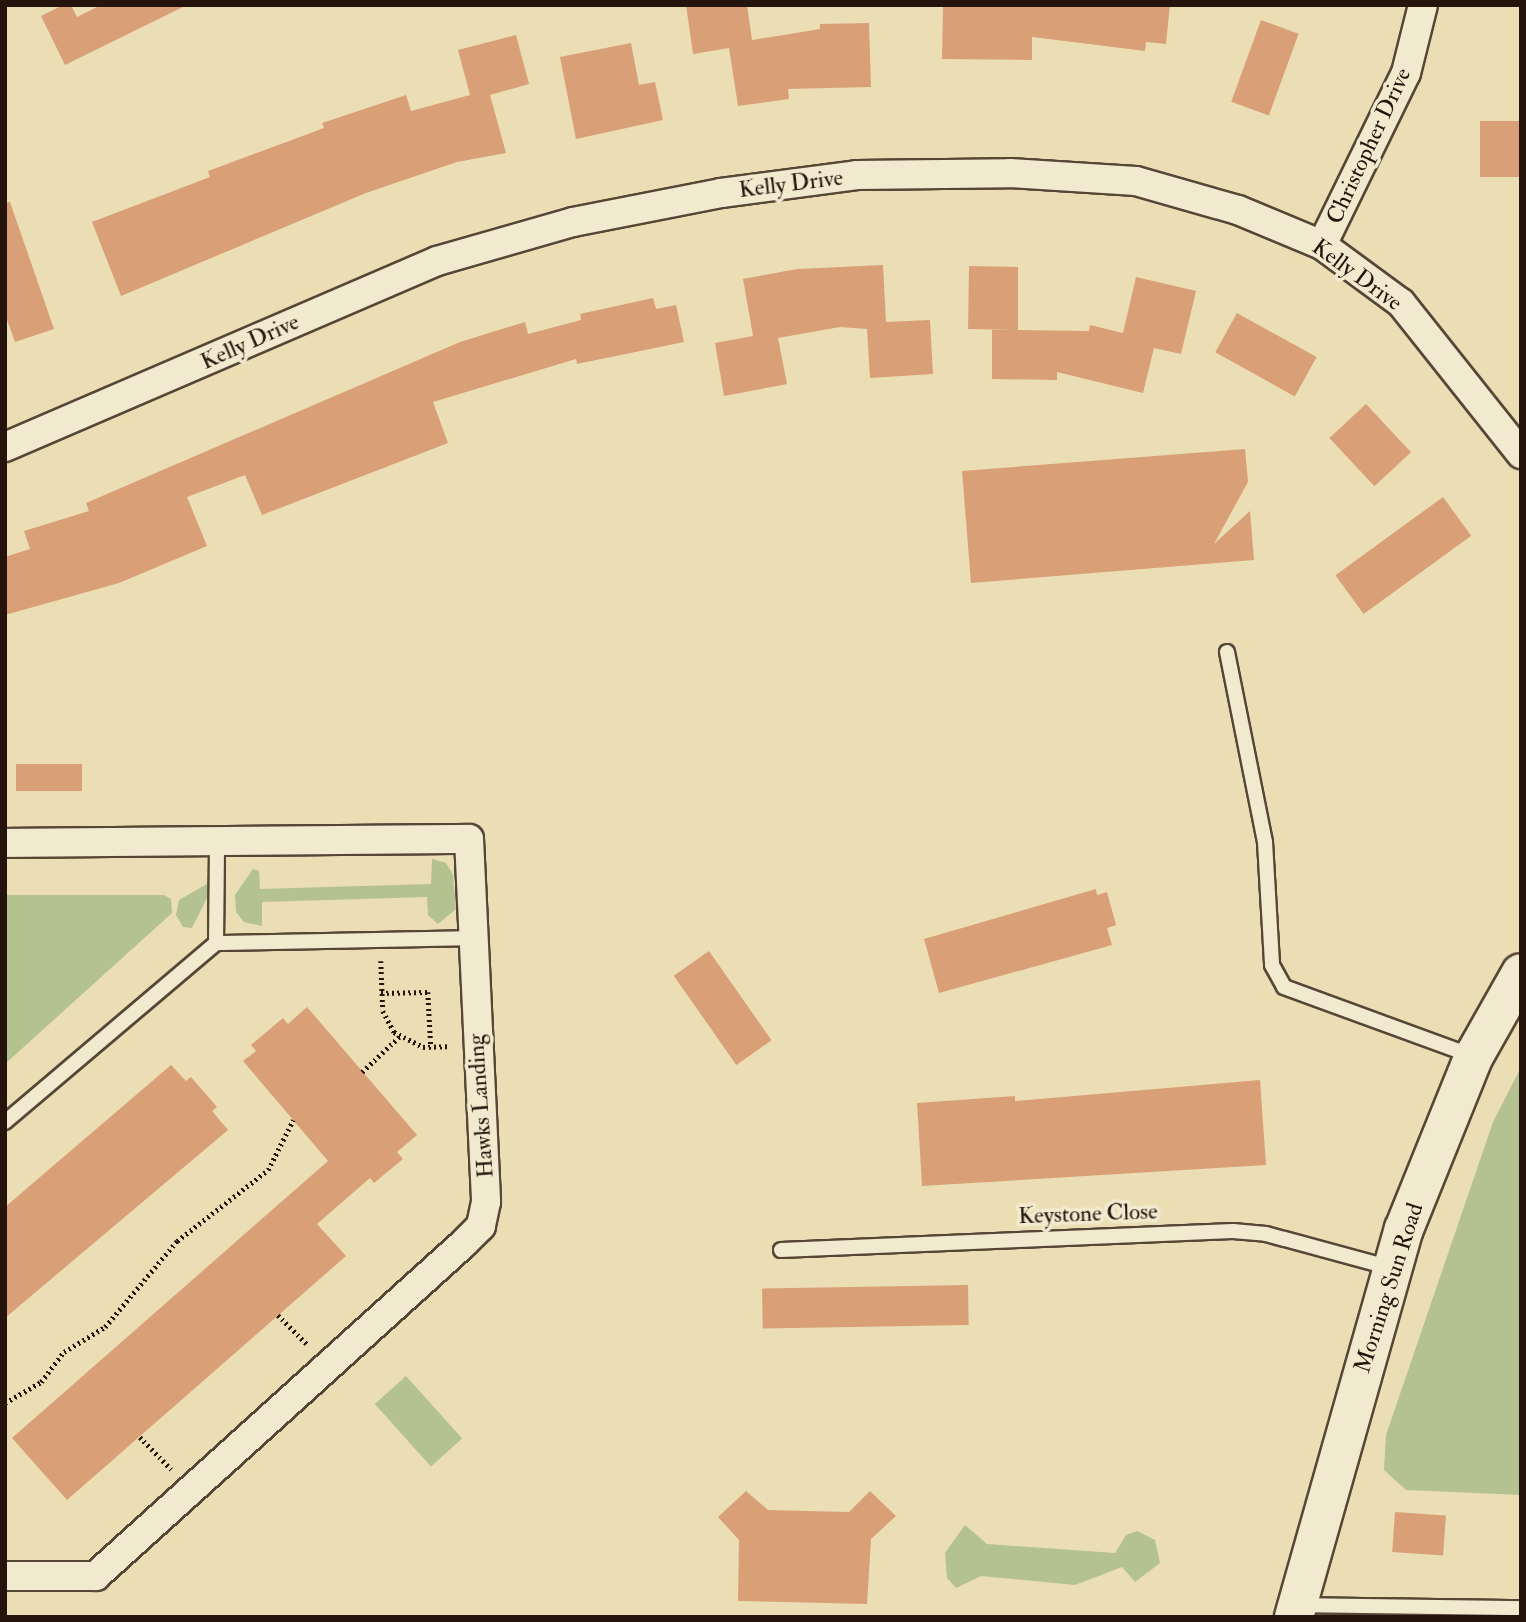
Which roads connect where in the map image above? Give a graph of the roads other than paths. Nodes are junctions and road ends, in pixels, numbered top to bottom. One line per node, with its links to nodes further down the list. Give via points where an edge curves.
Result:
1 (1423, 5): 2 (street, Christopher Drive, via 1406,73)
2 (1322, 245): 3 (street, Kelly Drive, via 1238,210 1136,181 1010,173 857,175 721,192 573,222 437,261); 4 (street, Kelly Drive, via 1401,303)
3 (5, 447)
4 (1521, 454)
5 (1227, 652): 11 (lane, via 1265,842 1272,965 1284,987)
6 (217, 842): 7 (street, Hawks Landing); 8 (street, Hawks Landing, via 469,839); 9 (lane)
7 (5, 844)
8 (472, 938): 9 (lane); 15 (street, Hawks Landing, via 486,1202 481,1226 96,1576)
9 (216, 943): 12 (lane)
10 (1521, 973): 11 (main road, Morning Sun Road)
11 (1474, 1056): 14 (main road, Morning Sun Road)
12 (5, 1122)
13 (781, 1250): 14 (lane, Keystone Close, via 1233,1231 1266,1234)
14 (1392, 1268): 17 (main road, Morning Sun Road)
15 (5, 1577)
16 (1521, 1608): 17 (lane); 18 (lane)
17 (1296, 1611)
18 (1520, 1617)

